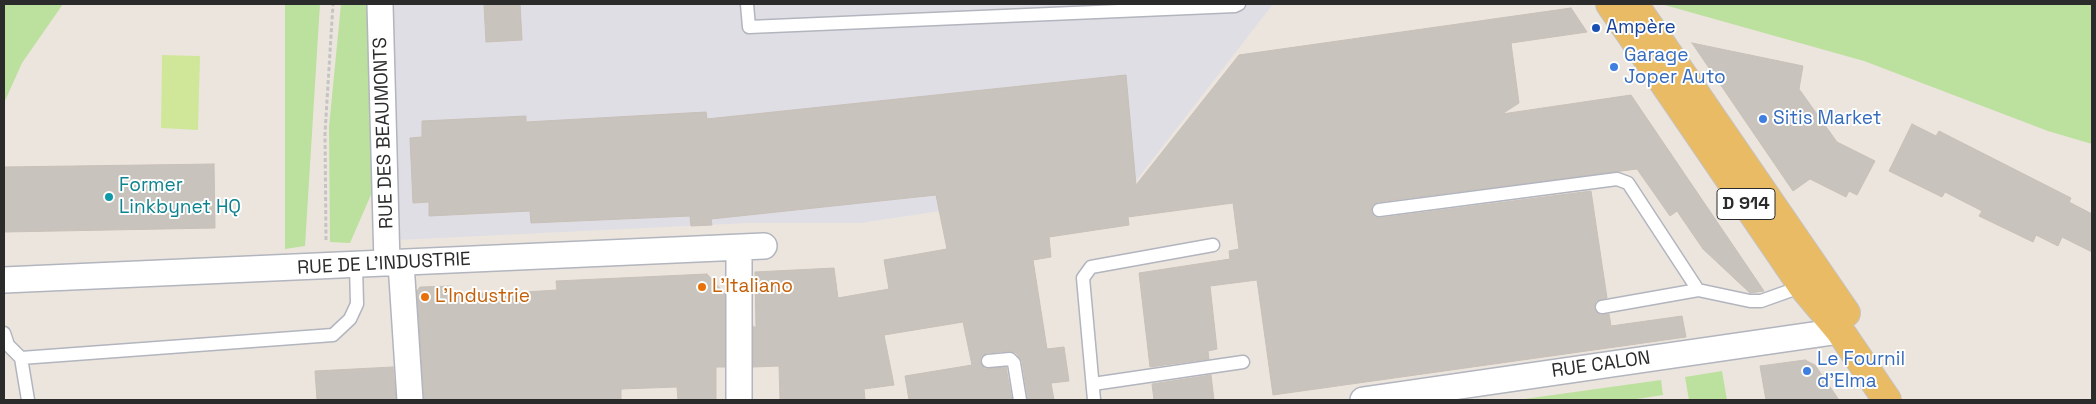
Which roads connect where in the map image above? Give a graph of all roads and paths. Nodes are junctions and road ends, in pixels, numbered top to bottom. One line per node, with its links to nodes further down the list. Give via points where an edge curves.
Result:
1 (333, 4): 14 (path, via 325,133)
2 (380, 4): 12 (street, RUE DES BEAUMONTS)
3 (747, 4): 4 (lane, via 749,27)
4 (1239, 4)
5 (1610, 4): 7 (main road, D 914)
6 (1634, 4): 7 (main road, D 914)
7 (1684, 95): 16 (main road, D 914)
8 (1379, 210): 17 (lane, via 1617,179 1628,183)
9 (1213, 245): 24 (lane, via 1091,266 1083,278)
10 (764, 246): 11 (street, RUE DE L'INDUSTRIE)
11 (739, 248): 12 (street, RUE DE L'INDUSTRIE); 27 (street)
12 (394, 263): 13 (street, RUE DE L'INDUSTRIE); 26 (street, RUE DES BEAUMONTS)
13 (356, 265): 14 (street, RUE DE L'INDUSTRIE); 21 (lane, via 357,304 350,319 333,335)
14 (326, 266): 15 (street, RUE DE L'INDUSTRIE)
15 (4, 280)
16 (1812, 281): 17 (lane, via 1761,301); 19 (main road, D 914); 32 (main road, D 914)
17 (1698, 290): 18 (lane)
18 (1602, 307)
19 (1840, 331): 30 (street, RUE CALON); 31 (main road, D 914)
20 (4, 333): 21 (lane, via 8,346)
21 (21, 358): 25 (lane)
22 (988, 361): 28 (lane, via 1010,359 1014,363)
23 (1243, 362): 24 (lane)
24 (1093, 384): 29 (lane)
25 (28, 400)
26 (410, 400)
27 (739, 400)
28 (1020, 400)
29 (1094, 400)
30 (1363, 400)
31 (1887, 400)
32 (1907, 400)

